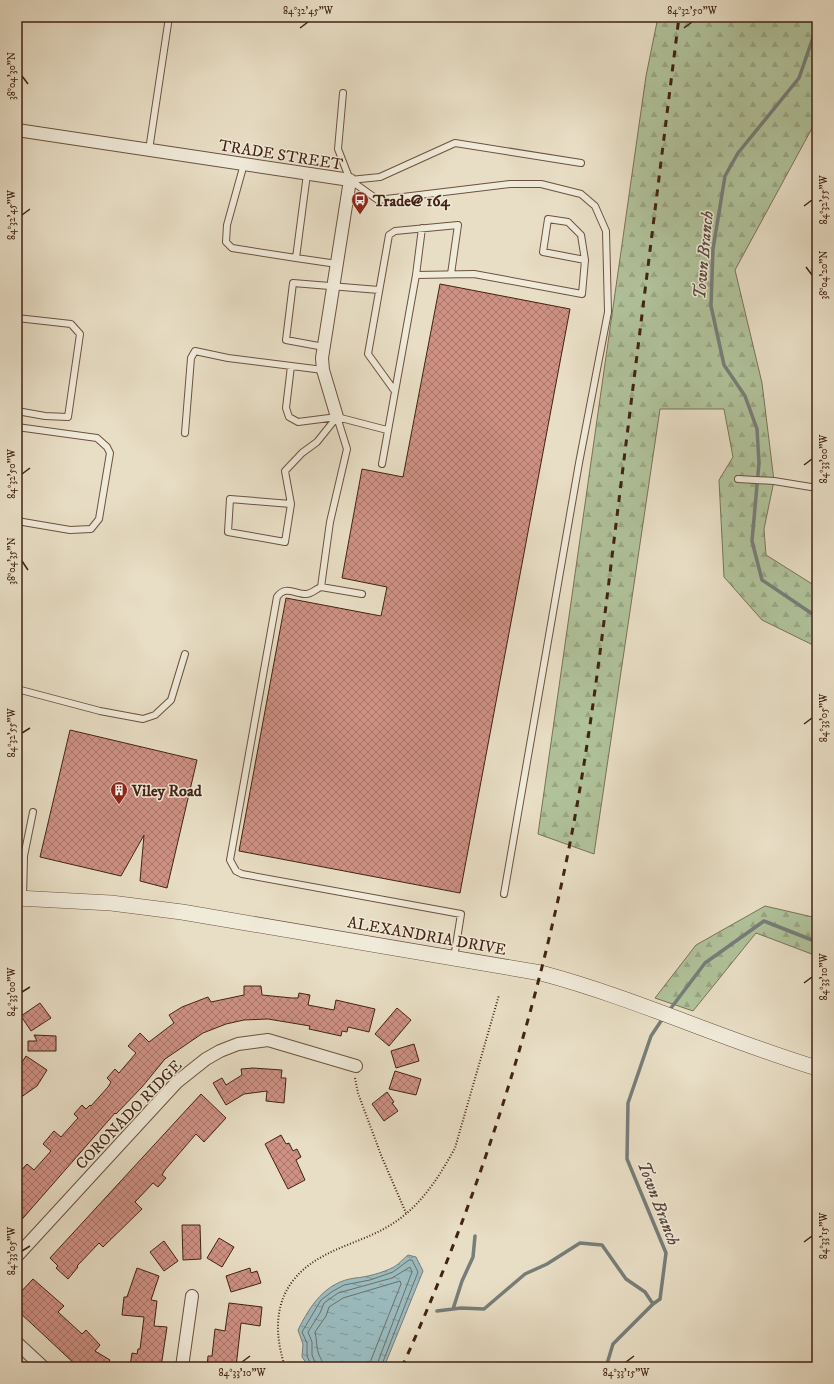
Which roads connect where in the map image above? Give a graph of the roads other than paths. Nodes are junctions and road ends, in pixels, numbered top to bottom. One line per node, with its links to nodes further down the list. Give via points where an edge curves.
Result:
1 (169, 17): 4 (lane)
2 (344, 93): 8 (lane, via 338,149)
3 (17, 130): 4 (street, TRADE STREET)
4 (149, 150): 6 (street, TRADE STREET)
5 (581, 163): 8 (lane, via 455,143 380,177)
6 (244, 164): 7 (street, TRADE STREET); 10 (lane, via 226,225 226,242 232,248)
7 (307, 174): 8 (street, TRADE STREET); 10 (lane)
8 (350, 180): 12 (street, TRADE STREET); 37 (lane, via 378,200 510,184 541,184 581,194 595,206 606,231 608,312)
9 (422, 228): 13 (lane, via 458,225); 14 (lane); 16 (lane, via 396,231 389,236)
10 (296, 258): 12 (lane)
11 (585, 260): 11 (lane, via 581,235 568,222 548,219 543,252); 13 (lane, via 582,294 474,274)
12 (336, 264): 15 (street, TRADE STREET)
13 (451, 274): 14 (lane)
14 (416, 275): 21 (lane)
15 (333, 286): 16 (lane); 18 (street, TRADE STREET); 18 (lane, via 293,283 286,340)
16 (379, 290): 21 (lane, via 368,354)
17 (17, 318): 22 (lane, via 71,324 80,334 68,417)
18 (324, 347): 20 (street, TRADE STREET)
19 (291, 366): 20 (lane); 23 (lane, via 286,408 289,417 298,422); 26 (lane, via 195,351 191,358)
20 (323, 370): 23 (street, TRADE STREET)
21 (394, 390): 25 (lane)
22 (17, 411)
23 (337, 417): 25 (lane); 30 (lane, via 317,442 285,471); 32 (lane, via 347,449 330,522)
24 (17, 427): 31 (lane, via 97,438 110,453 99,519 91,529 70,530)
25 (387, 430): 27 (lane)
26 (185, 433)
27 (382, 464)
28 (738, 478): 29 (lane)
29 (817, 488)
30 (291, 504): 30 (lane, via 285,542 228,532 230,499)
31 (17, 521)
32 (320, 587): 33 (lane); 39 (lane, via 308,594 285,590 277,597 230,854 232,866 242,874 461,914)
33 (362, 594)
34 (184, 654): 35 (lane, via 171,700 155,715 143,718 100,711)
35 (17, 689)
36 (33, 812): 38 (lane, via 24,856)
37 (504, 894)
38 (20, 898): 39 (street, ALEXANDRIA DRIVE, via 112,903 182,912)
39 (454, 958): 41 (street, ALEXANDRIA DRIVE, via 541,973 586,984 768,1053)
40 (356, 1066): 42 (street, CORONADO RIDGE, via 268,1040 238,1044 206,1059 177,1082)
41 (817, 1068)
42 (17, 1256)
43 (192, 1296): 46 (street)
44 (17, 1343): 45 (street)
45 (43, 1367)
46 (182, 1367)

